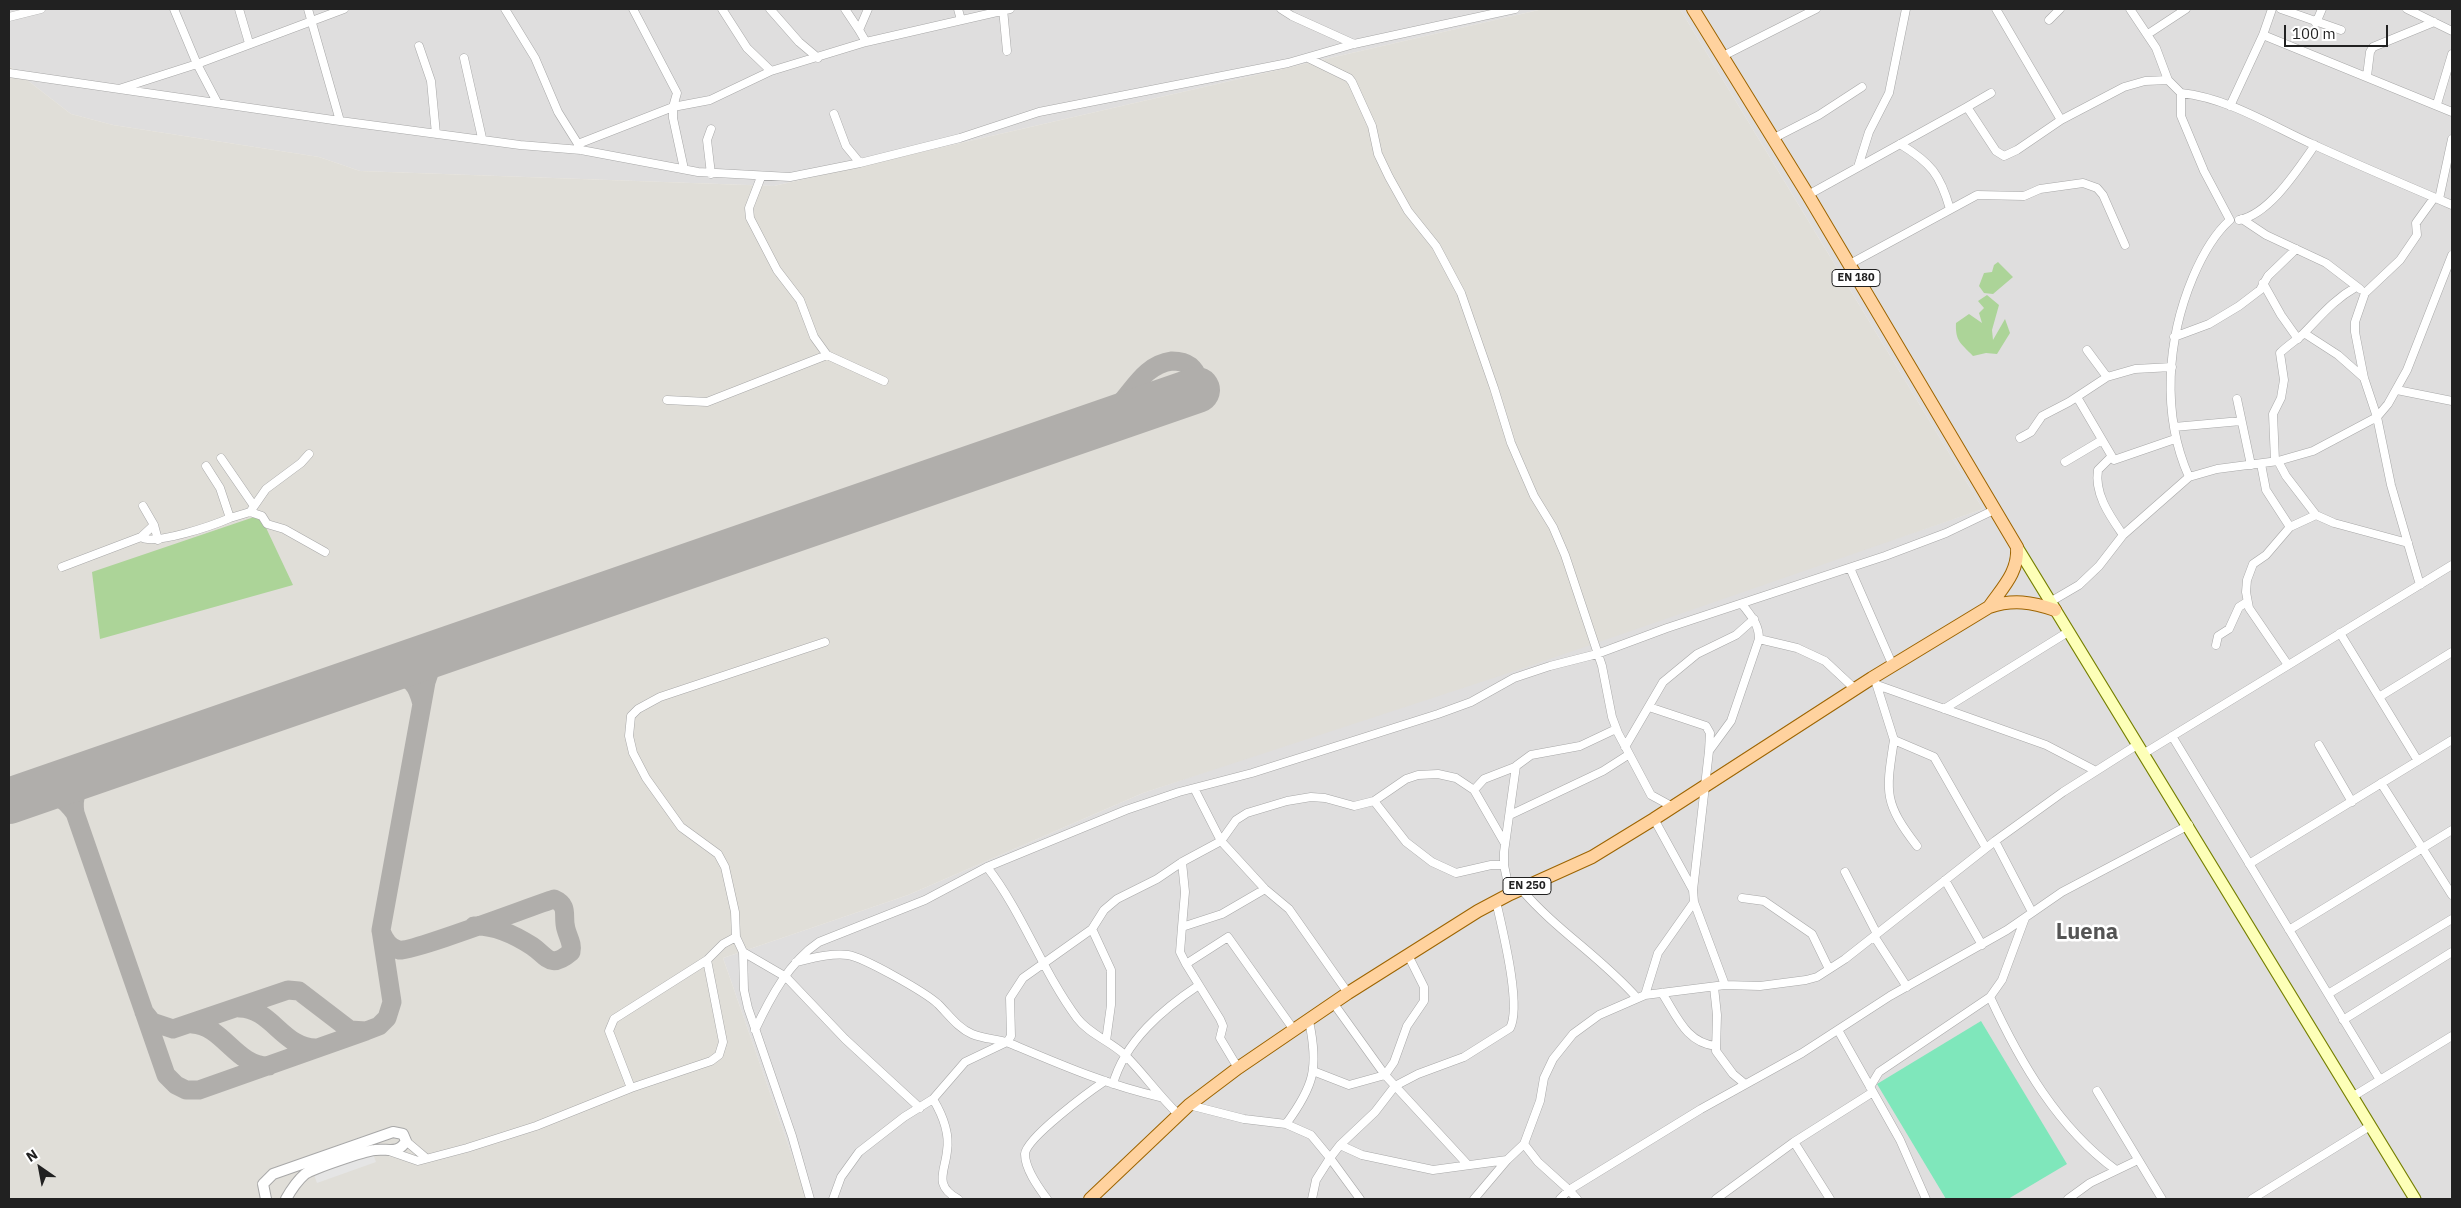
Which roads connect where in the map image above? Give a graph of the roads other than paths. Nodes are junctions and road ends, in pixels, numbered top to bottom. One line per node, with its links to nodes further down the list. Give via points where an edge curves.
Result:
1 (41, 9): 28 (street)
2 (174, 9): 49 (street)
3 (238, 9): 40 (street)
4 (308, 9): 31 (street)
5 (344, 9): 31 (street)
6 (506, 9): 74 (street, via 535,58 558,112)
7 (634, 9): 61 (street, via 677,93)
8 (722, 9): 50 (street, via 747,48)
9 (770, 9): 47 (street, via 798,42)
10 (846, 9): 34 (street)
11 (868, 9): 34 (street)
12 (958, 9): 29 (street)
13 (1010, 9): 27 (street)
14 (1281, 9): 41 (street)
15 (1515, 9): 41 (street)
16 (1693, 9): 45 (main road, EN 180)
17 (1816, 9): 45 (street)
18 (1906, 9): 76 (street, via 1889,92 1866,141)
19 (1996, 9): 65 (street)
20 (2060, 9): 30 (street)
21 (2130, 9): 37 (street)
22 (2186, 9): 37 (street)
23 (2272, 9): 38 (street)
24 (2281, 9): 33 (street)
25 (2322, 9): 33 (street)
26 (2407, 9): 32 (street)
27 (1002, 10): 29 (street); 43 (street)
28 (9, 17)
29 (961, 20): 39 (street)
30 (2049, 20)
31 (311, 22): 40 (street); 66 (street)
32 (2434, 22): 36 (street); 52 (street, via 2373,47)
33 (2316, 23): 35 (street)
34 (859, 30): 39 (street)
35 (2341, 30)
36 (2452, 31)
37 (2148, 34): 53 (street, via 2164,64)
38 (2262, 35): 52 (street); 60 (street)
39 (866, 42): 47 (street)
40 (249, 43): 49 (street)
41 (1354, 44): 48 (street)
42 (419, 46): 68 (street, via 431,81)
43 (1007, 51)
44 (2452, 54): 59 (street)
45 (1724, 56): 70 (main road, EN 180)
46 (464, 58): 69 (street)
47 (818, 58): 50 (street)
48 (1308, 58): 75 (street, via 1039,112 960,138); 150 (street, via 1352,82 1372,126 1385,171 1408,210 1436,246 1461,293 1511,443 1534,496 1560,542)
49 (197, 64): 55 (street); 58 (street)
50 (771, 71): 61 (street, via 710,100)
51 (9, 73): 55 (street)
52 (2367, 76): 59 (street)
53 (2168, 80): 57 (street); 65 (street, via 2135,82)
54 (1862, 87): 70 (street, via 1819,115)
55 (117, 90): 58 (street)
56 (1991, 93): 62 (street)
57 (2181, 93): 60 (street, via 2201,95); 84 (street, via 2181,116 2196,154)
58 (218, 102): 66 (street)
59 (2437, 104): 63 (street)
60 (2230, 106): 73 (street)
61 (673, 107): 74 (street); 77 (street)
62 (1967, 107): 65 (street, via 1996,151 2004,156); 72 (street)
63 (2452, 112)
64 (834, 114): 75 (street, via 846,146)
65 (2061, 120)
66 (340, 121): 68 (street)
67 (712, 129): 78 (street, via 707,140)
68 (436, 134): 69 (street)
69 (482, 138): 74 (street, via 520,145)
70 (1774, 138): 80 (main road, EN 180)
71 (2452, 139): 81 (street)
72 (1900, 144): 76 (street); 83 (street, via 1926,161 1940,181)
73 (2315, 145): 81 (street); 85 (street, via 2269,203)
74 (580, 147): 77 (street)
75 (860, 164): 79 (street, via 790,178)
76 (1858, 167): 80 (street)
77 (684, 169): 78 (street)
78 (712, 174): 79 (street)
79 (761, 177): 97 (street, via 749,208 750,218 773,262 800,300 814,337)
80 (1808, 195): 89 (main road, EN 180)
81 (2437, 198): 82 (street); 92 (street, via 2416,223 2417,235 2400,260)
82 (2452, 205)
83 (1950, 209): 86 (street, via 1977,195 2024,196 2040,189 2083,183 2097,188 2103,195); 89 (street)
84 (2230, 220): 85 (street); 94 (street, via 2215,236 2200,261 2179,313)
85 (2242, 220): 87 (street)
86 (2125, 245)
87 (2296, 249): 90 (street); 91 (street, via 2326,263)
88 (2452, 255): 102 (street)
89 (1848, 265): 124 (main road, EN 180)
90 (2263, 283): 94 (street, via 2256,293 2226,315); 95 (street)
91 (2356, 287): 92 (street); 93 (street, via 2324,310)
92 (2365, 293): 100 (street, via 2355,322)
93 (2304, 333): 95 (street); 100 (street, via 2338,355)
94 (2174, 337): 98 (street)
95 (2298, 339): 116 (street, via 2280,353 2284,380 2281,398 2273,414)
96 (2088, 350): 99 (street)
97 (827, 355): 101 (street); 105 (street, via 707,402)
98 (2172, 367): 99 (street, via 2136,369); 109 (street)
99 (2107, 376): 103 (street)
100 (2364, 378): 107 (street)
101 (884, 381)
102 (2397, 390): 106 (street); 107 (street)
103 (2076, 397): 110 (street, via 2042,416 2031,432); 112 (street)
104 (2237, 398): 108 (street)
105 (667, 400)
106 (2452, 401)
107 (2377, 417): 116 (street, via 2321,448); 132 (street, via 2391,485)
108 (2241, 421): 109 (street); 119 (street)
109 (2174, 428): 111 (street)
110 (2020, 438)
111 (2175, 438): 114 (street, via 2118,460); 121 (street)
112 (2102, 440): 114 (street); 117 (street)
113 (309, 454): 123 (street, via 266,489)
114 (2111, 457): 129 (street, via 2098,470 2097,486)
115 (221, 458): 123 (street)
116 (2276, 461): 118 (street); 125 (street)
117 (2065, 462)
118 (2261, 464): 119 (street); 128 (street, via 2266,490)
119 (2251, 465): 121 (street)
120 (206, 466): 126 (street, via 220,488)
121 (2189, 477): 129 (street)
122 (143, 506): 127 (street)
123 (252, 509): 126 (street); 134 (street, via 262,516 266,524 284,529)
124 (1994, 510): 133 (main road, EN 180); 137 (street, via 1928,540)
125 (2316, 515): 128 (street); 132 (street)
126 (230, 518): 131 (street, via 210,527)
127 (154, 525): 130 (street); 131 (street)
128 (2290, 527): 139 (street, via 2286,535 2249,570)
129 (2123, 535): 141 (street, via 2099,566)
130 (141, 537): 131 (street, via 149,541); 136 (street)
131 (158, 540)
132 (2408, 543): 138 (street)
133 (2017, 547): 141 (main road, EN 180); 142 (main road, EN 250, via 2013,573)
134 (325, 552)
135 (2452, 565): 138 (street)
136 (62, 568)
137 (1850, 568): 140 (street); 152 (street)
138 (2420, 585): 145 (street)
139 (2247, 602): 148 (street, via 2239,607 2229,629 2218,636); 151 (street)
140 (1742, 604): 143 (street); 150 (street)
141 (2052, 606): 142 (main road, EN 250, via 2004,602); 144 (main road)
142 (1989, 607): 152 (main road, EN 250)
143 (1754, 619): 146 (street); 156 (street, via 1736,635 1689,659 1663,682)
144 (2068, 632): 157 (street); 164 (main road)
145 (2340, 634): 151 (street); 155 (street)
146 (1759, 639): 154 (street, via 1797,648 1825,661); 165 (street, via 1731,721)
147 (825, 642): 206 (street, via 660,697 631,716 629,736 638,765 681,827 713,849 725,867 735,912)
148 (2216, 645)
149 (2452, 652): 155 (street)
150 (1598, 654): 158 (street); 172 (street, via 1514,678 1471,702 1438,714)
151 (2288, 665): 159 (street)
152 (1893, 666): 153 (main road, EN 250)
153 (1874, 681): 154 (main road, EN 250); 157 (street); 160 (street)
154 (1855, 689): 171 (main road, EN 250)
155 (2379, 697): 167 (street)
156 (1648, 706): 163 (street); 165 (street, via 1706,726 1710,733)
157 (1944, 709): 169 (street, via 2046,745)
158 (1616, 729): 163 (street); 168 (street, via 1580,746 1531,755)
159 (2172, 736): 164 (street); 189 (street)
160 (1894, 740): 184 (street, via 1888,785 1890,803); 185 (street, via 1934,757)
161 (2452, 740): 167 (street)
162 (2319, 745): 175 (street)
163 (1625, 747): 166 (street)
164 (2140, 749): 169 (street); 179 (main road)
165 (1709, 751): 171 (street)
166 (1628, 755): 176 (street, via 1651,795); 177 (street)
167 (2418, 761): 170 (street)
168 (1515, 767): 173 (street, via 1484,779); 177 (street)
169 (2096, 771): 182 (street)
170 (2381, 783): 175 (street); 186 (street)
171 (1705, 787): 176 (main road, EN 250); 194 (street)
172 (1195, 790): 181 (street); 190 (street, via 1179,792 1126,810)
173 (1474, 790): 174 (street, via 1450,776 1418,775 1406,779); 183 (street)
174 (1374, 801): 181 (street, via 1350,806 1325,798 1287,801 1247,813 1236,820); 188 (street, via 1406,842 1432,862 1456,873)
175 (2352, 802): 189 (street)
176 (1673, 807): 178 (main road, EN 250)
177 (1510, 815): 183 (street)
178 (1654, 819): 194 (street); 195 (main road, EN 250, via 1592,857)
179 (2189, 825): 200 (street, via 2104,869); 248 (main road)
180 (2452, 830): 186 (street)
181 (1221, 841): 187 (street); 193 (street)
182 (1995, 841): 185 (street); 200 (street)
183 (1504, 842): 188 (street)
184 (1917, 846)
185 (1986, 848): 192 (street)
186 (2422, 848): 196 (street); 204 (street)
187 (1182, 862): 202 (street, via 1185,892); 203 (street, via 1117,899 1104,910)
188 (1504, 864): 195 (street)
189 (2249, 864): 204 (street)
190 (987, 867): 212 (street, via 925,900 819,942); 213 (street, via 1014,907)
191 (1845, 872): 205 (street)
192 (1944, 880): 205 (street); 207 (street)
193 (1265, 888): 202 (street, via 1222,914); 221 (street, via 1289,909)
194 (1693, 890): 199 (street)
195 (1516, 891): 198 (main road, EN 250); 224 (street)
196 (2452, 895)
197 (1742, 898): 215 (street, via 1764,901 1812,934)
198 (1496, 901): 210 (main road, EN 250); 243 (street, via 1512,980 1513,1021 1506,1031 1464,1057)
199 (1694, 902): 218 (street); 224 (street, via 1658,953)
200 (2029, 914): 207 (street); 225 (street, via 2002,980)
201 (2452, 919): 223 (street)
202 (1182, 927): 214 (street, via 1180,948)
203 (1092, 930): 213 (street); 233 (street, via 1111,970)
204 (2289, 930): 223 (street)
205 (1876, 935): 215 (street); 220 (street, via 1884,955)
206 (736, 937): 208 (street); 211 (street, via 723,944)
207 (1982, 945): 220 (street)
208 (743, 952): 216 (street); 229 (street, via 744,990)
209 (2452, 952): 227 (street)
210 (1409, 957): 221 (main road, EN 250); 239 (street, via 1424,988 1424,1001 1407,1026 1394,1062)
211 (707, 960): 244 (street, via 614,1019 610,1025 609,1031); 244 (street, via 723,1042 719,1055 711,1061)
212 (796, 962): 216 (street); 234 (street, via 827,955 850,955 908,984 937,1003 958,1025 972,1034)
213 (1042, 963): 233 (street, via 1078,1019); 234 (street, via 1023,978 1010,998 1011,1036)
214 (1186, 964): 217 (street); 230 (street, via 1228,938)
215 (1829, 969): 218 (street, via 1806,980 1760,986)
216 (786, 977): 229 (street); 251 (street)
217 (1199, 985): 236 (street, via 1159,1015); 237 (street, via 1220,1019 1223,1026 1220,1038)
218 (1725, 986): 219 (street)
219 (1714, 987): 222 (street); 235 (street)
220 (1907, 987): 231 (street)
221 (1348, 993): 226 (main road, EN 250)
222 (1662, 993): 224 (street); 235 (street, via 1690,1037 1704,1045)
223 (2328, 994): 227 (street)
224 (1641, 996): 257 (street, via 1599,1015 1573,1034 1562,1047 1544,1078 1540,1101)
225 (1990, 997): 245 (street, via 1879,1072); 265 (street, via 2014,1048 2058,1113 2094,1154)
226 (1334, 1004): 228 (main road, EN 250); 239 (street)
227 (2344, 1020): 240 (street)
228 (1309, 1021): 230 (main road, EN 250); 238 (street, via 1315,1049)
229 (755, 1030): 270 (street)
230 (1294, 1030): 237 (main road, EN 250)
231 (1838, 1030): 242 (street); 245 (street)
232 (2452, 1036): 240 (street)
233 (1106, 1041): 236 (street)
234 (1007, 1042): 241 (street); 249 (street, via 965,1062)
235 (1716, 1046): 242 (street, via 1733,1074)
236 (1124, 1055): 241 (street); 247 (street)
237 (1238, 1068): 250 (main road, EN 250)
238 (1313, 1071): 239 (street, via 1349,1085); 253 (street, via 1308,1090)
239 (1385, 1075): 243 (street)
240 (2380, 1080): 248 (street)
241 (1109, 1083): 247 (street); 272 (street, via 1060,1114 1025,1153 1037,1186)
242 (1745, 1084): 266 (street)
243 (1395, 1086): 258 (street, via 1375,1112); 264 (street)
244 (632, 1088): 260 (street, via 536,1126)
245 (1871, 1089): 256 (street); 281 (street, via 1900,1140)
246 (2097, 1091): 263 (street)
247 (1160, 1097): 252 (street)
248 (2352, 1097): 254 (main road)
249 (933, 1099): 251 (street); 267 (street, via 944,1123 948,1151 941,1172)
250 (1189, 1105): 252 (main road, EN 250); 253 (street, via 1244,1119)
251 (920, 1108): 271 (street, via 858,1152 841,1177)
252 (1179, 1115): 273 (main road, EN 250)
253 (1286, 1124): 261 (street, via 1311,1135)
254 (2370, 1126): 284 (street); 285 (main road)
255 (406, 1142): 259 (street, via 399,1149); 260 (street); 268 (street, via 403,1134 393,1132 273,1174 264,1184)
256 (1794, 1142): 279 (street); 280 (street)
257 (1524, 1144): 262 (street); 266 (street)
258 (1340, 1145): 261 (street); 264 (street, via 1362,1155 1433,1170)
259 (387, 1150): 260 (street, via 416,1160); 269 (street, via 375,1150 310,1171 298,1181)
260 (426, 1158)
261 (1330, 1158): 274 (street, via 1316,1180); 275 (street)
262 (1507, 1160): 264 (street); 276 (street)
263 (2138, 1160): 265 (street); 283 (street)
264 (1468, 1165)
265 (2116, 1170): 282 (street)
266 (1568, 1190): 277 (street); 278 (street)
267 (951, 1198)
268 (266, 1199)
269 (286, 1199)
270 (810, 1199)
271 (833, 1199)
272 (1047, 1199)
273 (1090, 1199)
274 (1312, 1199)
275 (1360, 1199)
276 (1474, 1199)
277 (1560, 1199)
278 (1578, 1199)
279 (1716, 1199)
280 (1830, 1199)
281 (1926, 1199)
282 (2068, 1199)
283 (2162, 1199)
284 (2252, 1199)
285 (2415, 1199)

